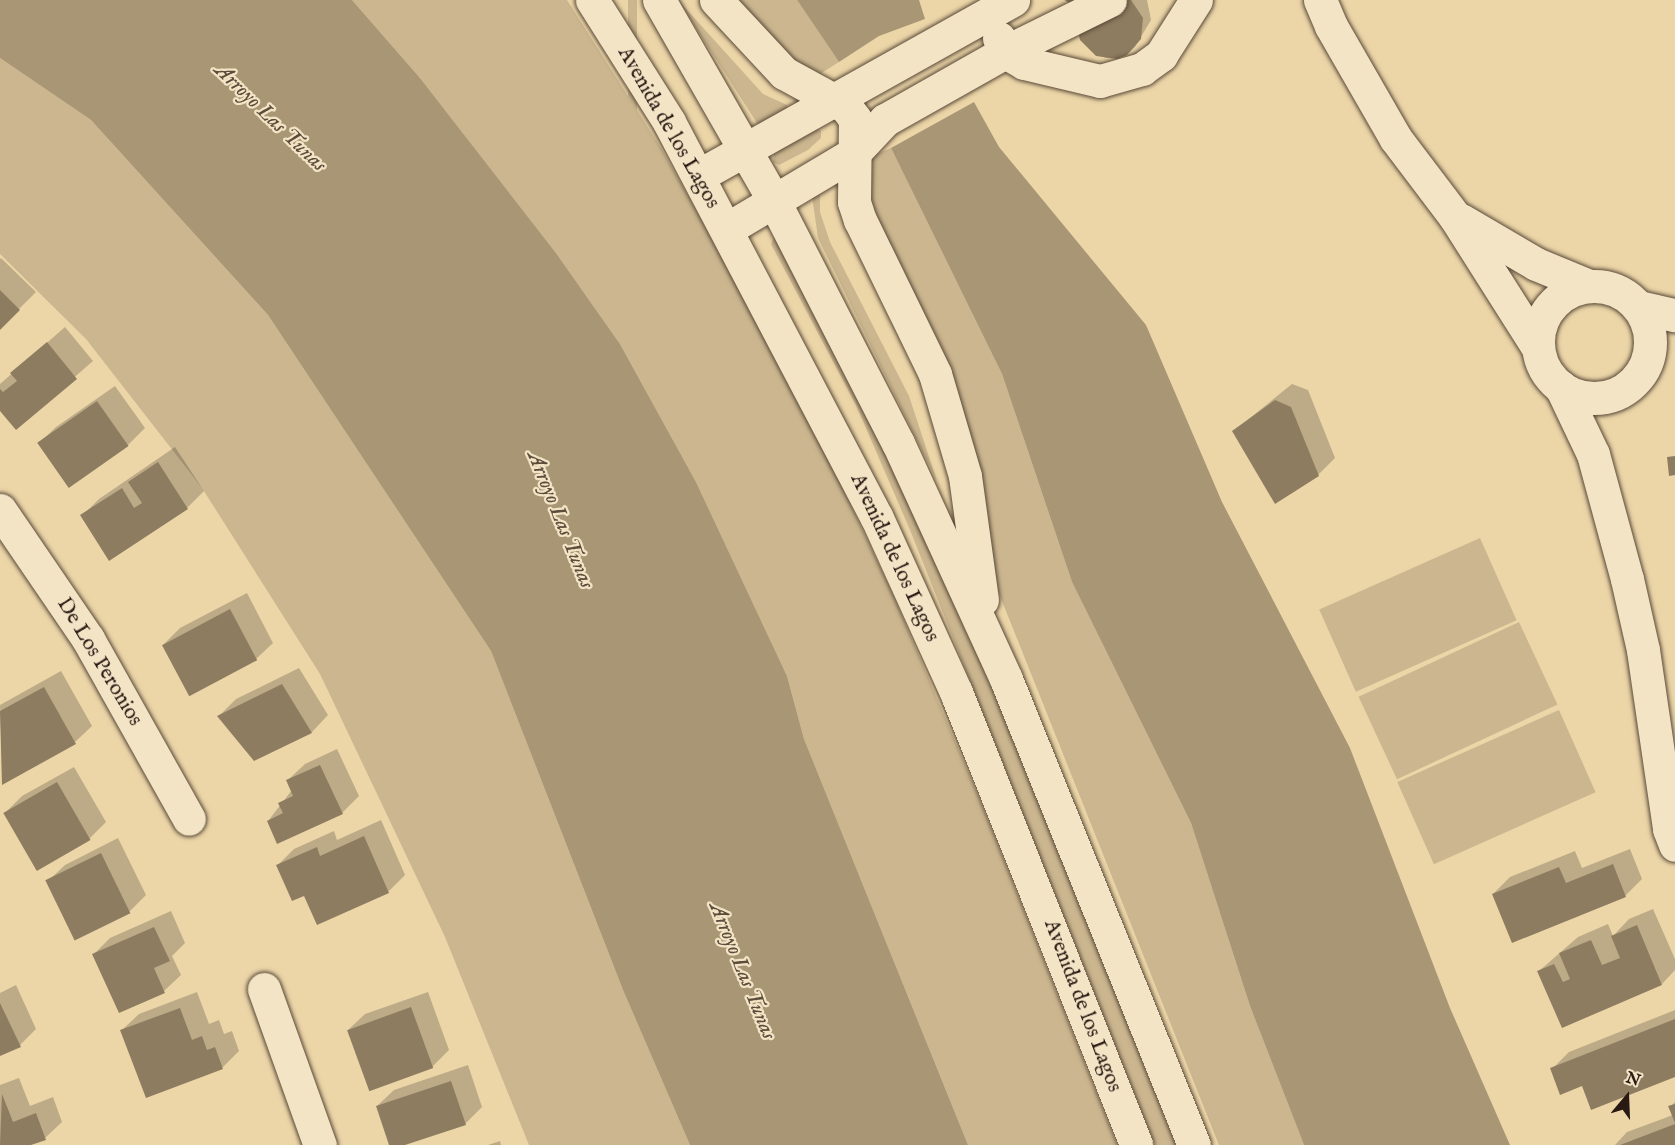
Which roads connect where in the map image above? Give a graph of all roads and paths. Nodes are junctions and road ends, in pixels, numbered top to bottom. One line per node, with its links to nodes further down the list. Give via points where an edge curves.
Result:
1 (592, 0): 13 (street, Avenida de los Lagos, via 662,110)
2 (659, 0): 11 (street)
3 (716, 0): 10 (street, via 784,73)
4 (1110, 0): 9 (street)
5 (1196, 0): 9 (street, via 1161,55 1142,69 1100,81)
6 (1306, 0): 8 (street)
7 (989, 11): 9 (street); 10 (street)
8 (1325, 13): 15 (street, via 1396,139)
9 (996, 57): 12 (street, via 885,120)
10 (834, 101): 11 (street); 12 (street, via 855,119)
11 (745, 149): 13 (street); 14 (street)
12 (853, 154): 14 (street); 27 (street, via 854,202 860,220 935,374 965,476)
13 (698, 176): 16 (street, Avenida de los Lagos)
14 (774, 201): 16 (street); 27 (street, via 898,443)
15 (1455, 217): 17 (street, via 1536,264); 21 (street)
16 (727, 229): 32 (street, Avenida de los Lagos, via 877,518 956,692)
17 (1587, 285): 18 (street, via 1616,290); 21 (street, via 1555,300 1541,322)
18 (1639, 307): 19 (street); 22 (street, via 1648,323)
19 (1675, 315)
20 (1675, 339): 22 (street)
21 (1538, 348): 23 (street, via 1549,377)
22 (1648, 358): 24 (street, via 1642,372)
23 (1561, 387): 24 (street, via 1590,398); 25 (street)
24 (1621, 392): 25 (street, via 1602,424)
25 (1593, 454): 29 (street, via 1643,650 1659,776)
26 (0, 510): 28 (street, De Los Peronios, via 88,639)
27 (987, 635): 33 (street, via 1126,969)
28 (189, 819)
29 (1675, 845)
30 (264, 989): 31 (street)
31 (320, 1145)
32 (1136, 1145)
33 (1194, 1145)

